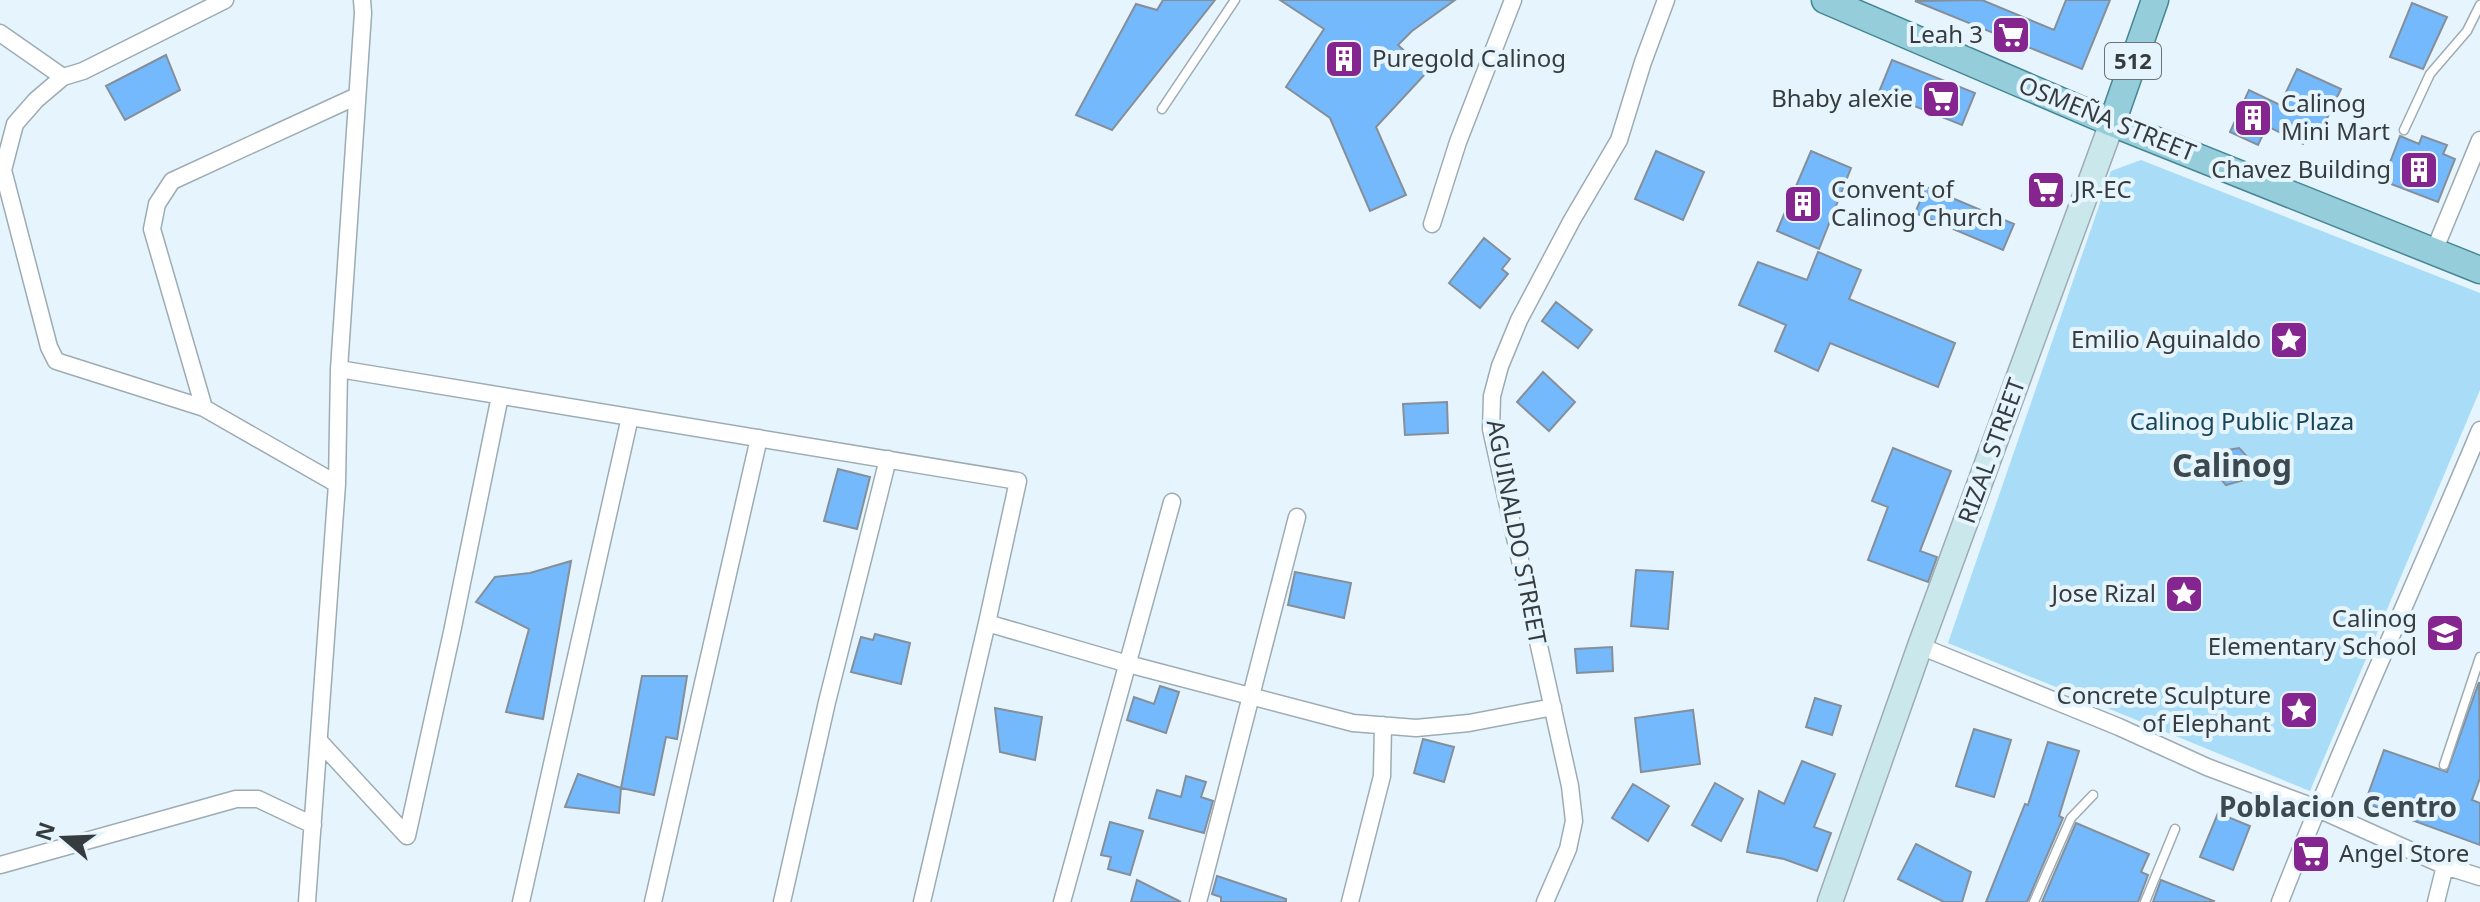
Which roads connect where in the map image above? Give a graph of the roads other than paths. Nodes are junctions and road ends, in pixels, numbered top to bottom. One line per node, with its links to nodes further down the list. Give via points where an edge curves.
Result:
1 (225, 0): 10 (street)
2 (362, 0): 11 (street)
3 (1235, 0): 12 (lane)
4 (1513, 0): 16 (street)
5 (1666, 0): 35 (street, AGUINALDO STREET, via 1619,140 1519,320 1492,396 1491,429)
6 (1825, 0): 13 (main road, OSMEÑA STREET)
7 (2155, 0): 13 (main road, RIZAL STREET / 512)
8 (2480, 5): 14 (lane, via 2467,31 2430,74)
9 (0, 33): 10 (street)
10 (63, 77): 21 (street, via 15,124 3,170 49,347 56,361)
11 (357, 96): 19 (street); 21 (street, via 172,181 157,204 152,229)
12 (1162, 109)
13 (2112, 123): 17 (main road, OSMEÑA STREET); 31 (street, RIZAL STREET)
14 (2404, 130)
15 (2480, 140): 17 (street)
16 (1432, 224)
17 (2434, 251): 18 (main road, OSMEÑA STREET)
18 (2480, 270)
19 (339, 369): 20 (street); 27 (street)
20 (500, 396): 22 (street); 37 (street, via 407,836)
21 (204, 408): 27 (street)
22 (630, 417): 24 (street); 47 (street)
23 (2480, 430): 26 (street)
24 (759, 438): 25 (street); 48 (street)
25 (888, 459): 30 (street, via 1018,481); 49 (street)
26 (2474, 460): 40 (street)
27 (337, 484): 37 (street)
28 (1172, 502): 33 (street)
29 (1297, 517): 34 (street)
30 (987, 623): 33 (street); 50 (street)
31 (1920, 646): 40 (street); 55 (street, RIZAL STREET)
32 (2480, 657): 38 (lane)
33 (1128, 664): 34 (street); 51 (street)
34 (1252, 696): 36 (street, via 1353,723); 52 (street)
35 (1553, 707): 36 (street, via 1469,723); 54 (street, AGUINALDO STREET, via 1574,821)
36 (1383, 725): 53 (street, via 1382,776)
37 (320, 742): 41 (street)
38 (2444, 765)
39 (2093, 795): 56 (lane, via 2071,818)
40 (2316, 808): 44 (street); 58 (street)
41 (313, 825): 43 (street, via 258,799 236,799); 46 (street)
42 (2175, 829): 57 (lane)
43 (0, 865)
44 (2445, 866): 45 (street); 59 (street)
45 (2480, 877)
46 (307, 902)
47 (521, 902)
48 (653, 902)
49 (782, 902)
50 (922, 902)
51 (1062, 902)
52 (1198, 902)
53 (1350, 902)
54 (1545, 902)
55 (1830, 902)
56 (2034, 902)
57 (2145, 902)
58 (2280, 902)
59 (2436, 902)

